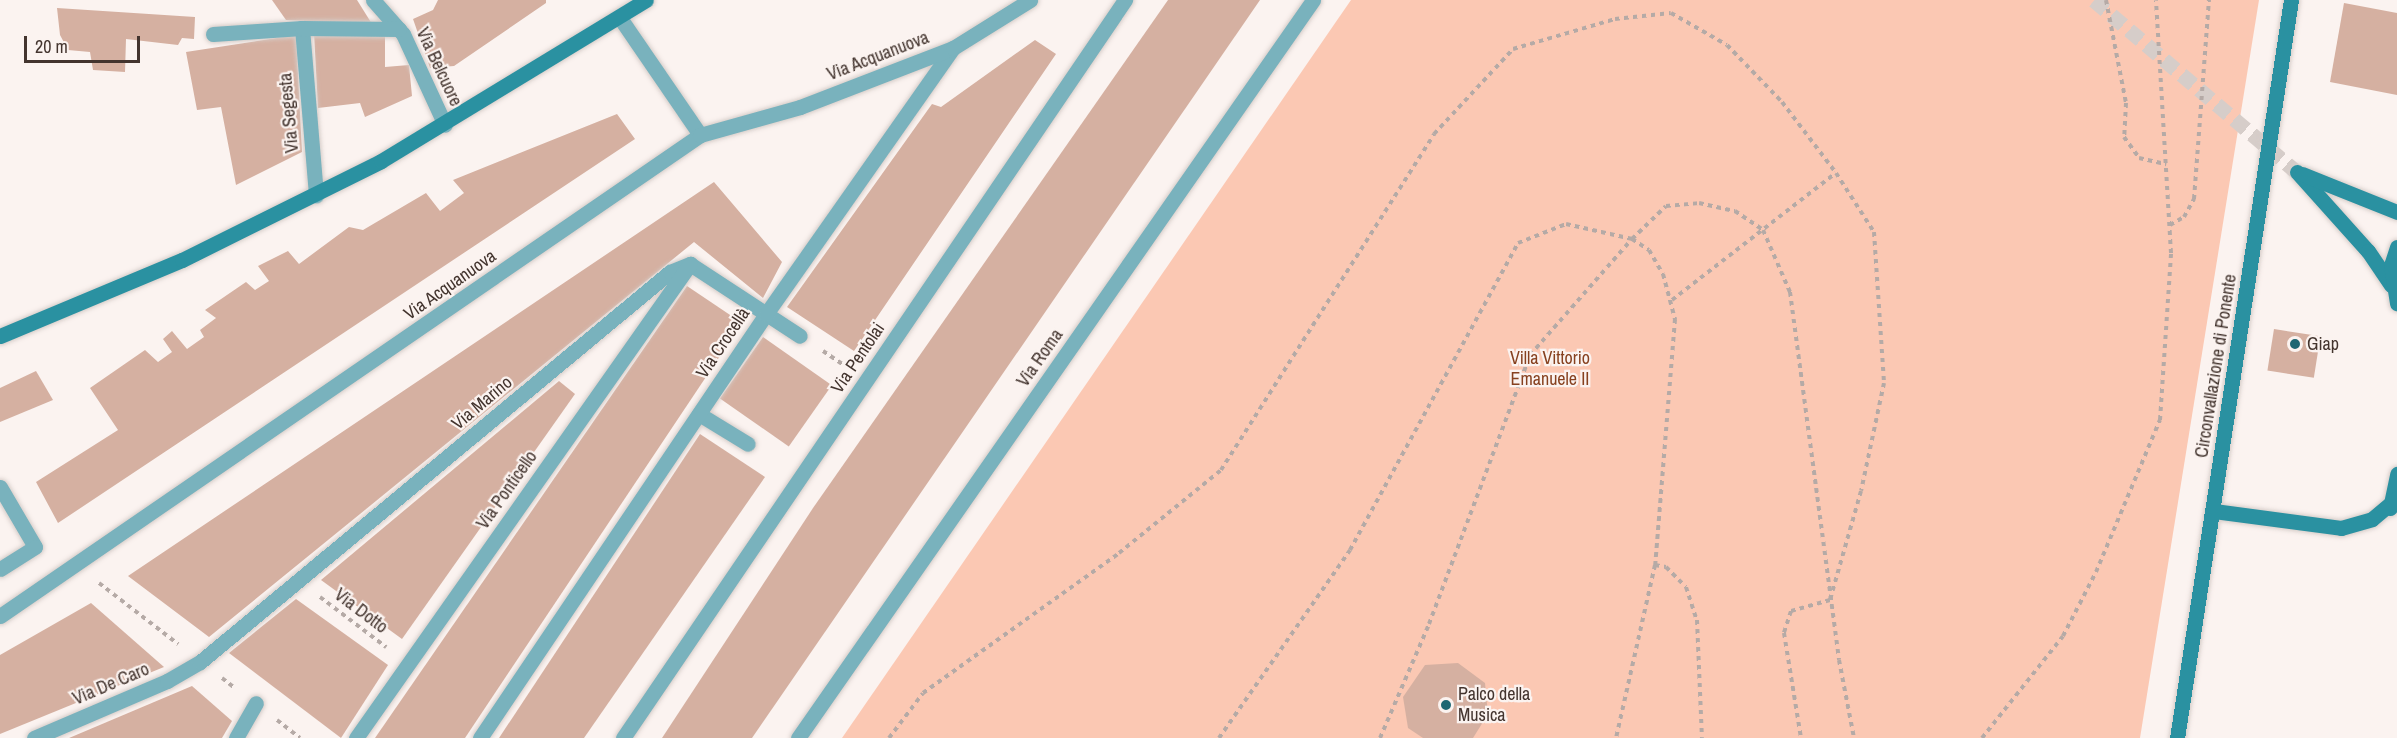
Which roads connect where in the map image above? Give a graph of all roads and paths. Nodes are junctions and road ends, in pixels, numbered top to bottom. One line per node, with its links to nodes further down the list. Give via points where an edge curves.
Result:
1 (373, 0): 12 (street, Via Belcuore)
2 (646, 0): 10 (main road)
3 (1030, 0): 14 (street, Via Crocellà)
4 (1125, 0): 32 (street, Via Pentolai)
5 (1313, 0): 52 (street, Via Roma)
6 (2106, 0): 17 (path, via 2126,103 2124,137 2139,158)
7 (2156, 0): 17 (path)
8 (2209, 0): 21 (path, via 2194,199 2184,217)
9 (2291, 0): 38 (main road, Circonvallazione di Ponente)
10 (620, 18): 15 (main road); 16 (street)
11 (302, 28): 12 (street); 13 (street); 19 (street, Via Segesta)
12 (399, 29): 15 (street, Via Belcuore)
13 (213, 34)
14 (953, 48): 16 (street, Via Acquanuova, via 800,107); 29 (street, Via Crocellà)
15 (445, 125): 19 (main road)
16 (700, 135): 43 (street, Via Acquanuova)
17 (2166, 164): 21 (path)
18 (1836, 173): 22 (path); 42 (path, via 1874,232 1884,383); 53 (path, via 1782,102 1727,45 1671,14 1615,19 1513,50 1434,134 1221,470 1119,553 923,693)
19 (316, 195): 30 (main road, via 182,260)
20 (2397, 212): 26 (main road, via 2297,172 2368,251)
21 (2170, 225): 60 (path, via 2166,364 2160,420 2096,572 2063,636)
22 (1764, 230): 23 (path, via 1735,211 1699,203 1666,206); 27 (path); 42 (path, via 1790,292)
23 (1632, 239): 27 (path, via 1649,249); 54 (path, via 1566,224 1518,243 1350,550); 55 (path, via 1530,355 1430,624)
24 (2397, 247): 26 (main road, via 2391,265)
25 (690, 264): 29 (street); 41 (street, Via Marino, via 670,272); 45 (street, Via Ponticello)
26 (2391, 285): 28 (main road)
27 (1672, 300): 39 (path, via 1675,319 1670,415)
28 (2397, 304)
29 (766, 314): 31 (street); 33 (street, Via Crocellà)
30 (0, 336)
31 (801, 336): 32 (path)
32 (867, 380): 51 (street, Via Pentolai)
33 (699, 414): 34 (street); 50 (street, Via Crocellà)
34 (748, 444)
35 (2397, 474): 37 (main road)
36 (0, 487): 40 (street, via 35,547)
37 (2394, 503): 38 (main road, via 2373,519 2341,528)
38 (2214, 511): 61 (main road, Circonvallazione di Ponente)
39 (1654, 565): 56 (path); 57 (path, via 1666,567 1686,587 1697,620)
40 (0, 569)
41 (298, 580): 44 (street, Via Marino); 45 (path, Via Dotto)
42 (1830, 600): 58 (path, via 1791,611 1784,633); 59 (path)
43 (0, 616)
44 (201, 662): 47 (street, Via De Caro, via 167,681)
45 (408, 664): 49 (street, Via Ponticello)
46 (256, 703): 48 (street)
47 (34, 738)
48 (236, 738)
49 (356, 738)
50 (480, 738)
51 (623, 738)
52 (798, 738)
53 (890, 738)
54 (1219, 738)
55 (1380, 738)
56 (1616, 738)
57 (1702, 738)
58 (1801, 738)
59 (1854, 738)
60 (1982, 738)
61 (2177, 738)

